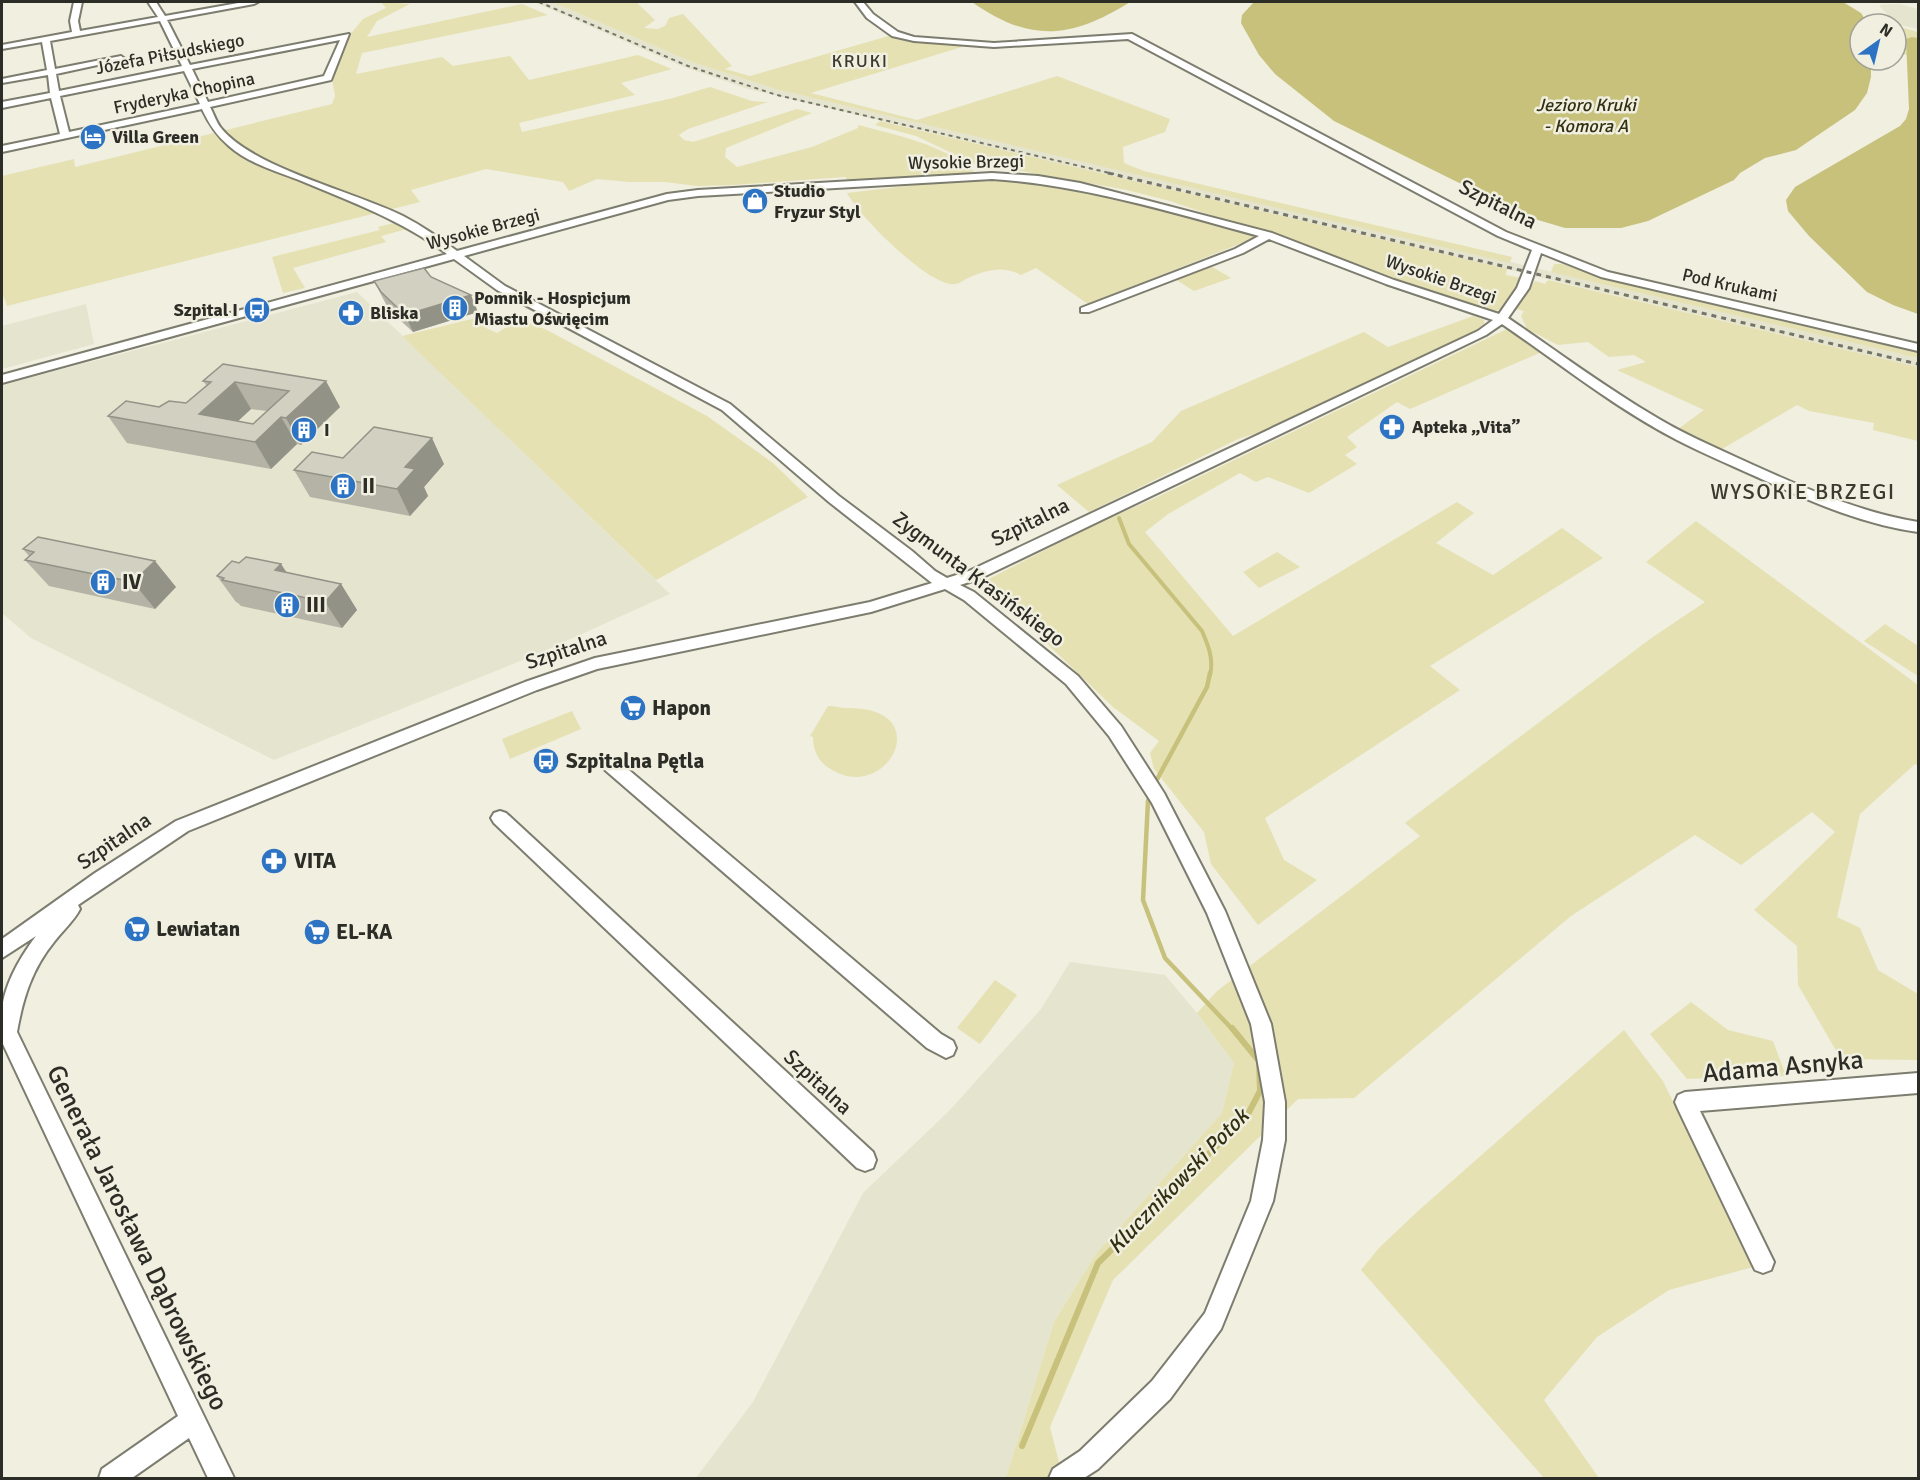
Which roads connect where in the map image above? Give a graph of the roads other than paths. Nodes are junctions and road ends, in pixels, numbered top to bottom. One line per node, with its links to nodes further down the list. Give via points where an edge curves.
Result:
1 (78, 2): 6 (street)
2 (152, 2): 5 (street, Zygmunta Krasińskiego)
3 (253, 2): 5 (street)
4 (859, 2): 20 (street, Szpitalna, via 870,16 895,34 914,39 969,44 1130,36)
5 (163, 19): 6 (street); 11 (street, Zygmunta Krasińskiego)
6 (76, 34): 8 (street)
7 (346, 36): 11 (street, Józefa Piłsudskiego); 16 (street, Fryderyka Chopina, via 326,79)
8 (46, 39): 9 (street); 12 (street)
9 (2, 47)
10 (121, 60): 12 (street)
11 (186, 68): 14 (street, Józefa Piłsudskiego); 16 (street, Zygmunta Krasińskiego)
12 (51, 72): 13 (street); 14 (street)
13 (2, 81)
14 (55, 95): 15 (street, Józefa Piłsudskiego); 17 (street)
15 (2, 105)
16 (204, 106): 17 (street, Fryderyka Chopina); 21 (street, Zygmunta Krasińskiego, via 221,133 256,159 398,218)
17 (64, 136): 18 (street, Fryderyka Chopina)
18 (2, 149)
19 (1268, 235): 21 (street, Wysokie Brzegi, via 1080,186 1038,179 972,176 683,195); 22 (street, via 1239,251); 23 (street, Wysokie Brzegi, via 1390,282)
20 (1537, 250): 23 (street, Szpitalna, via 1523,288); 24 (street, Pod Krukami, via 1605,275)
21 (455, 256): 25 (street, Wysokie Brzegi); 27 (street, Zygmunta Krasińskiego, via 501,288 726,407 834,499 930,575)
22 (1084, 310)
23 (1502, 319): 26 (street, Wysokie Brzegi, via 1681,437 1845,509); 27 (street, Szpitalna, via 1482,333 980,572)
24 (1918, 347)
25 (2, 379)
26 (1918, 527)
27 (947, 584): 30 (street, Szpitalna, via 871,607 595,664 531,686 182,826); 40 (street, Zygmunta Krasińskiego, via 969,596 1072,680 1115,731 1158,798 1216,911 1261,1024 1275,1102 1274,1140 1262,1201 1213,1321 1161,1390 1089,1460)
28 (611, 765): 33 (street)
29 (500, 818): 35 (street, Szpitalna)
30 (101, 879): 31 (street, Szpitalna); 32 (street, via 29,957)
31 (2, 949)
32 (4, 1027): 37 (street, Generała Jarosława Dąbrowskiego)
33 (946, 1048)
34 (1918, 1083): 36 (street, Adama Asnyka, via 1685,1102)
35 (865, 1160)
36 (1763, 1262)
37 (193, 1420): 38 (street); 39 (street, Generała Jarosława Dąbrowskiego)
38 (111, 1479)
39 (222, 1479)
40 (1062, 1479)

